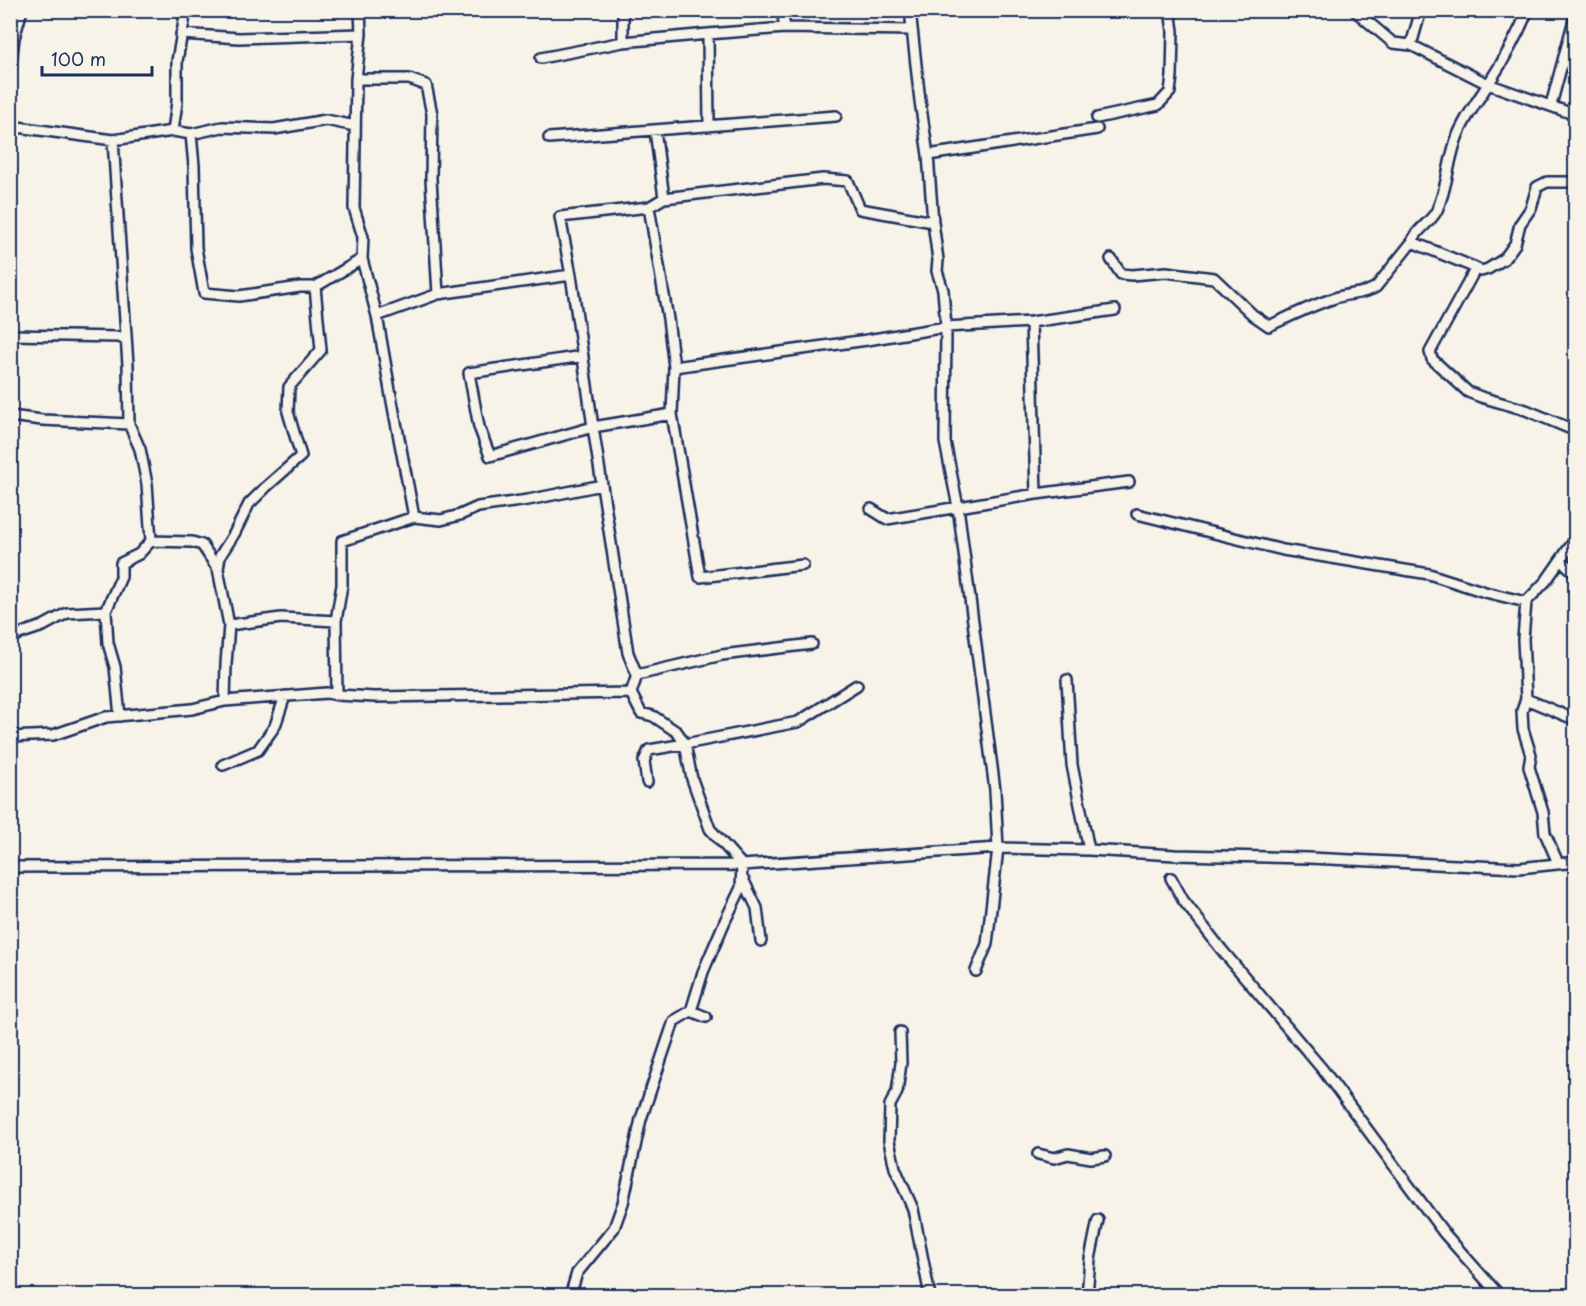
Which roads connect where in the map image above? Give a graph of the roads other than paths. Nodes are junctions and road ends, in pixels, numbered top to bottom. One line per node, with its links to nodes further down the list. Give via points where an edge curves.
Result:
1 (22, 10): 20 (street)
2 (186, 10): 14 (street)
3 (360, 10): 15 (street)
4 (623, 10): 17 (street)
5 (782, 10): 12 (street)
6 (910, 10): 13 (street)
7 (1170, 10): 26 (street, via 1170,92 1158,105)
8 (1354, 10): 18 (street, via 1393,43)
9 (1421, 10): 18 (street)
10 (1528, 10): 22 (street)
11 (1575, 12): 23 (street)
12 (785, 28): 13 (street); 16 (street)
13 (912, 30): 36 (street)
14 (181, 34): 15 (street, via 239,38); 32 (street)
15 (361, 34): 21 (street)
16 (708, 34): 17 (street); 29 (street)
17 (623, 42): 19 (street)
18 (1411, 45): 22 (street)
19 (541, 58)
20 (10, 71)
21 (356, 79): 28 (street); 47 (street, via 409,79 426,85 432,114 431,179)
22 (1488, 84): 23 (street); 41 (street, via 1457,137 1436,212 1414,234)
23 (1551, 105): 24 (street)
24 (1575, 115)
25 (836, 116): 29 (street)
26 (1097, 118)
27 (10, 126): 35 (street)
28 (355, 126): 33 (street, via 326,120 274,129 222,127); 42 (street, via 354,208 363,237)
29 (710, 126): 31 (street)
30 (1097, 129): 36 (street)
31 (656, 130): 34 (street); 38 (street)
32 (173, 131): 33 (street); 35 (street)
33 (191, 134): 46 (street, via 196,248 204,293 239,296)
34 (549, 138)
35 (113, 140): 53 (street)
36 (928, 154): 40 (street)
37 (1575, 182): 44 (street, via 1547,182 1537,187 1515,244 1504,259 1488,269)
38 (664, 198): 39 (street); 40 (street, via 832,179 848,181 860,209)
39 (649, 207): 45 (street, via 560,217); 55 (street)
40 (933, 222): 51 (street)
41 (1412, 242): 43 (street, via 1369,292 1314,304 1269,326 1214,278 1166,272 1121,274); 44 (street)
42 (362, 259): 46 (street); 49 (street)
43 (1111, 259)
44 (1476, 268): 60 (street, via 1430,352 1432,359 1468,392)
45 (571, 275): 47 (street); 54 (street)
46 (315, 287): 72 (street, via 321,350 289,387 288,412 301,456 249,504 220,556)
47 (438, 294): 49 (street)
48 (1114, 310): 50 (street)
49 (377, 316): 67 (street)
50 (1030, 322): 51 (street); 63 (street)
51 (946, 327): 55 (street); 64 (street, via 945,442)
52 (10, 335): 53 (street, via 120,337)
53 (126, 341): 58 (street)
54 (583, 356): 59 (street); 59 (street, via 469,373 479,427 490,456)
55 (674, 367): 56 (street)
56 (672, 414): 59 (street); 71 (street, via 700,577)
57 (10, 416): 58 (street)
58 (129, 424): 69 (street, via 140,449 147,484)
59 (593, 427): 62 (street)
60 (1575, 431)
61 (1129, 482): 63 (street)
62 (602, 485): 67 (street, via 478,507 441,520); 80 (street, via 628,652)
63 (1036, 494): 64 (street)
64 (958, 507): 65 (street, via 887,519); 94 (street, via 995,790)
65 (871, 509)
66 (1137, 514): 74 (street, via 1283,550 1429,574)
67 (414, 517): 76 (street, via 342,541 342,585)
68 (1575, 538): 70 (street)
69 (152, 541): 72 (street, via 202,545); 75 (street, via 139,554 120,563 122,578)
70 (1561, 560): 73 (street); 74 (street)
71 (803, 565)
72 (218, 569): 77 (street)
73 (1575, 574)
74 (1526, 602): 86 (street, via 1523,639)
75 (106, 611): 78 (street, via 67,613); 88 (street)
76 (336, 621): 77 (street, via 281,618); 84 (street)
77 (229, 625): 87 (street)
78 (10, 637)
79 (812, 645): 80 (street, via 722,655)
80 (637, 675): 83 (street)
81 (1067, 680): 95 (street, via 1072,765)
82 (857, 685): 91 (street, via 798,722)
83 (631, 693): 84 (street); 91 (street, via 641,713 677,732)
84 (337, 695): 85 (street)
85 (285, 696): 87 (street); 92 (street, via 275,726 258,750)
86 (1527, 699): 89 (street); 97 (street, via 1522,720 1531,755 1530,768 1545,833)
87 (225, 701): 88 (street, via 192,709)
88 (120, 716): 90 (street, via 53,735)
89 (1575, 720)
90 (10, 737)
91 (685, 744): 93 (street, via 649,750 644,761); 98 (street, via 692,779 710,829)
92 (223, 765)
93 (647, 782)
94 (998, 849): 95 (street); 98 (street); 103 (street, via 987,944)
95 (1089, 850): 97 (street, via 1519,868)
96 (1575, 862): 97 (street)
97 (1558, 863)
98 (742, 865): 99 (street); 100 (street)
99 (10, 867)
100 (742, 877): 102 (street, via 757,908); 104 (street)
101 (1171, 878): 113 (street, via 1183,900 1323,1070 1444,1233)
102 (761, 941)
103 (976, 970)
104 (691, 1011): 105 (street); 110 (street, via 674,1021 641,1119 614,1228 577,1273)
105 (706, 1017)
106 (900, 1032): 111 (street, via 901,1063 897,1092 890,1105 889,1142 895,1168 913,1209)
107 (1038, 1154): 108 (street, via 1054,1158 1068,1154)
108 (1105, 1156)
109 (1098, 1220): 112 (street)
110 (570, 1296)
111 (930, 1296)
112 (1087, 1296)
113 (1500, 1296)

